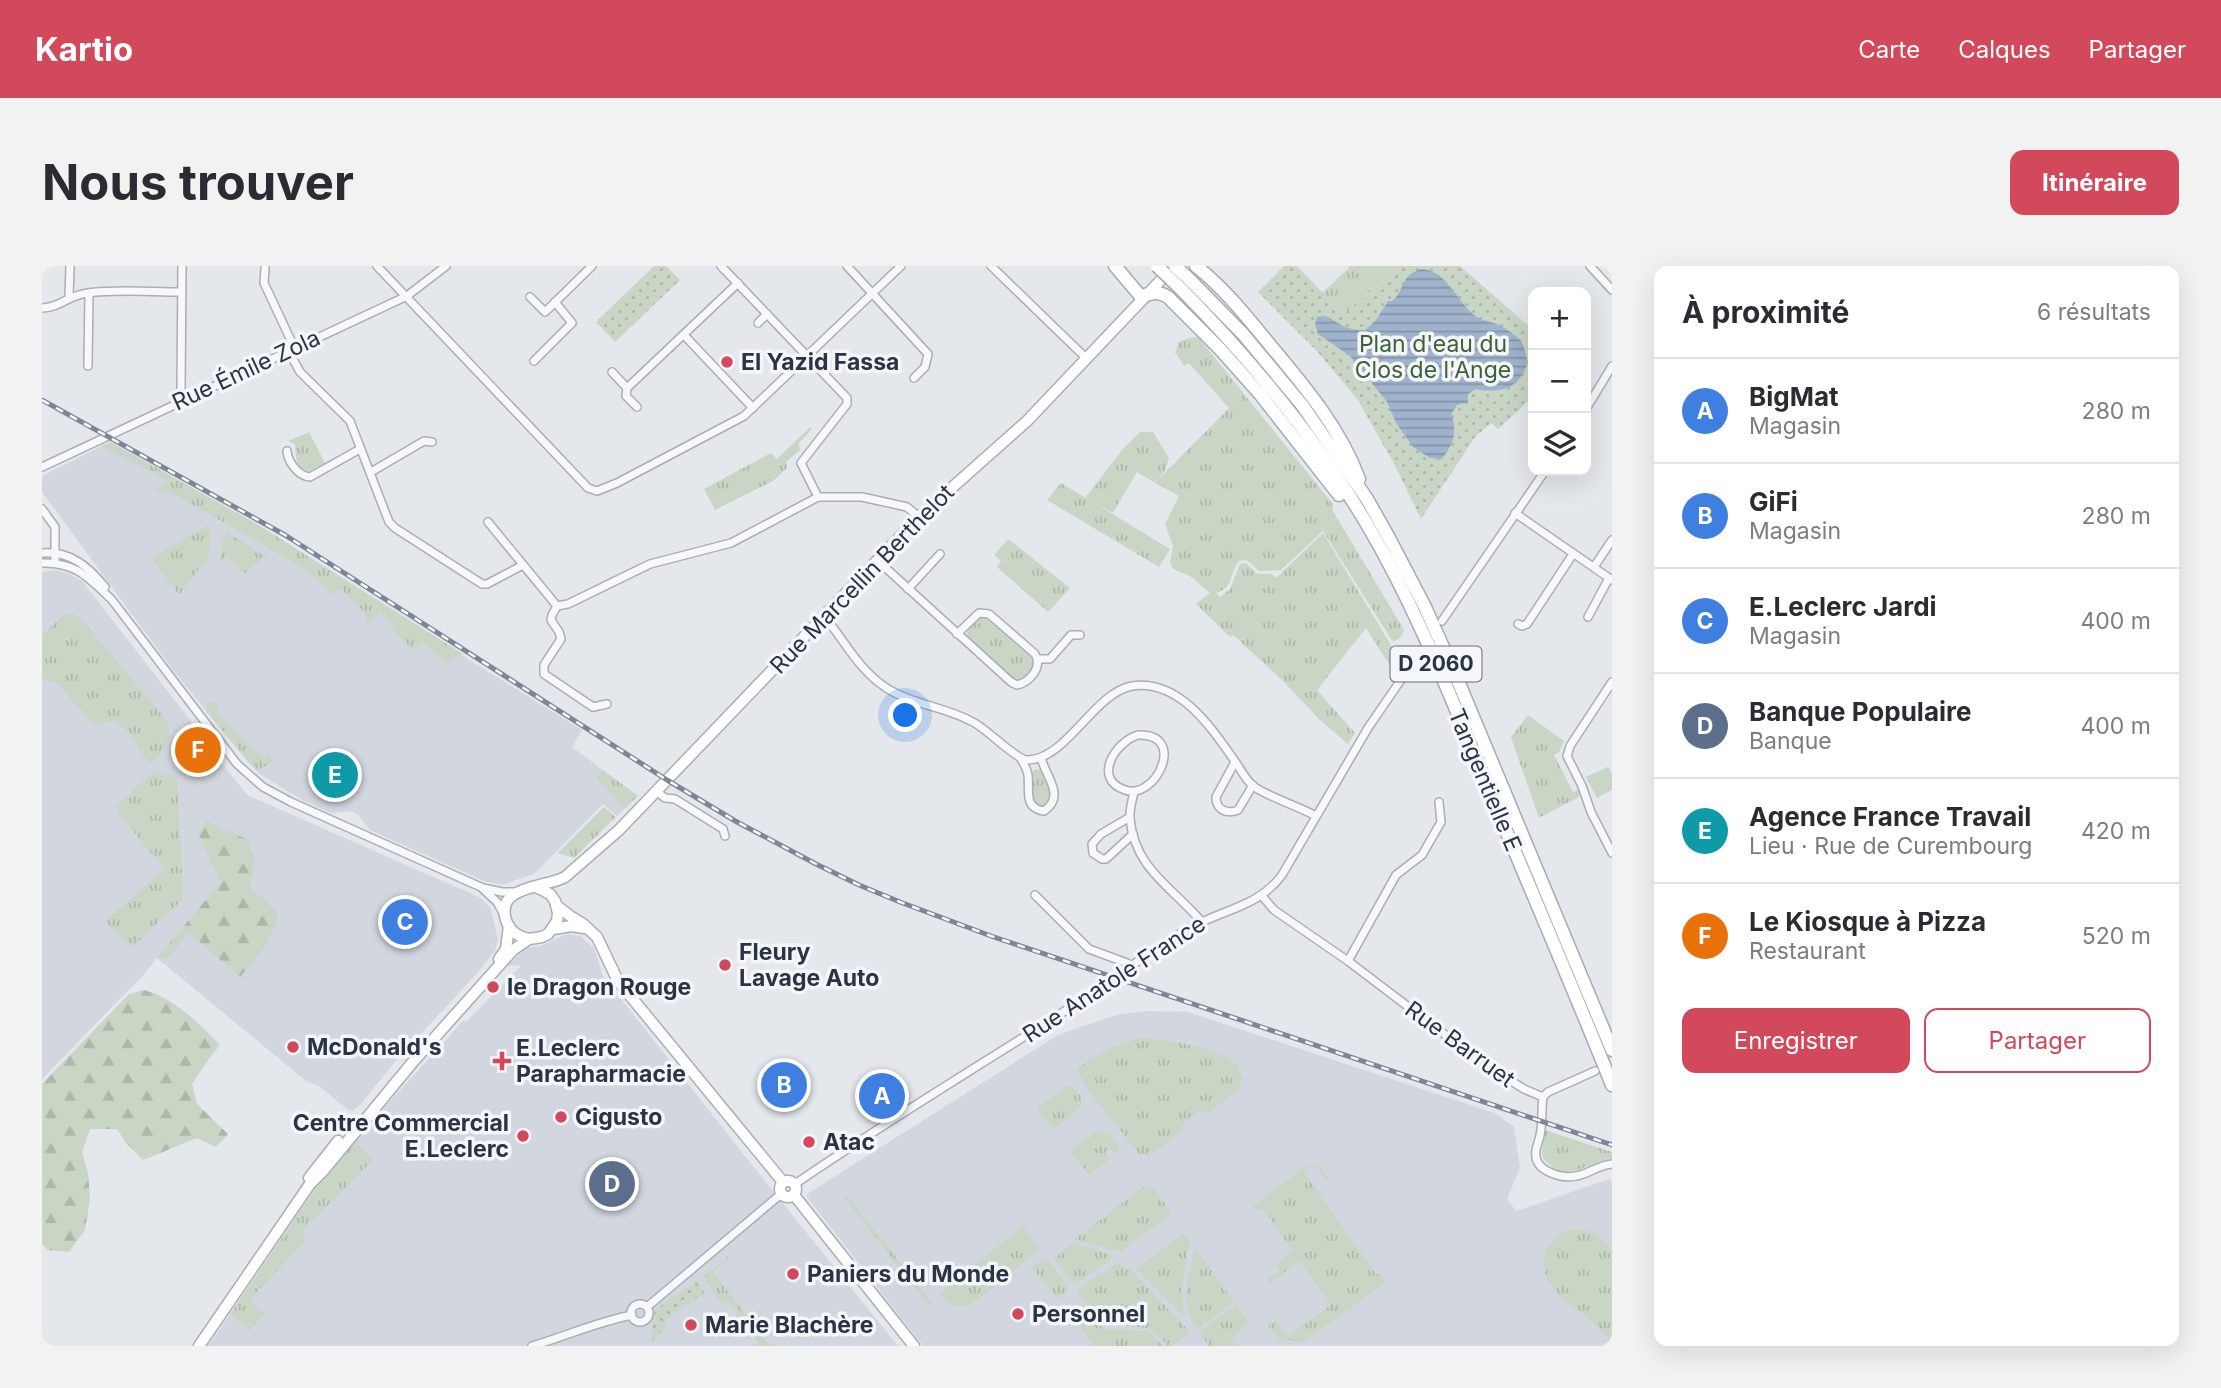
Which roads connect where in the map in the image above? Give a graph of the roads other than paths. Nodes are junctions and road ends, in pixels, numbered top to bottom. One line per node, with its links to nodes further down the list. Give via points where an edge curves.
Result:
1 (69, 266): 24 (street)
2 (182, 266): 20 (street)
3 (377, 266): 23 (street)
4 (446, 266): 23 (street, Rue Émile Zola)
5 (592, 266): 27 (street)
6 (721, 266): 17 (street)
7 (847, 266): 22 (street)
8 (901, 266): 22 (street)
9 (991, 266): 34 (street)
10 (1115, 266): 25 (main road)
11 (1157, 266): 18 (main road, D 2060, bridge)
12 (1175, 266): 18 (main road, D 2060, bridge)
13 (1590, 266): 19 (street)
14 (265, 268): 32 (street, via 264,284)
15 (1202, 269): 52 (main road, via 1317,403 1350,456)
16 (1160, 281): 25 (main road, Rue Marcellin Berthelot)
17 (738, 284): 29 (street); 31 (street)
18 (1186, 285): 52 (main road, D 2060, via 1277,373); 75 (main road, Tangentielle E / D 2060, via 1307,435 1368,525)
19 (1612, 290)
20 (181, 292): 21 (street); 41 (street)
21 (89, 293): 24 (street); 36 (street)
22 (873, 293): 33 (street); 39 (street, via 928,354)
23 (407, 296): 32 (street, Rue Émile Zola); 44 (street, via 592,491 605,489 738,421)
24 (69, 297): 28 (street, via 54,307)
25 (1144, 297): 34 (main road, Rue Marcellin Berthelot); 75 (main road, via 1154,292 1168,297 1260,394 1349,509)
26 (530, 298): 27 (street, via 545,312)
27 (555, 302): 35 (street, via 572,323)
28 (42, 307)
29 (767, 314): 30 (street); 33 (street)
30 (758, 323)
31 (684, 335): 40 (street); 44 (street)
32 (291, 349): 41 (street, Rue Émile Zola); 46 (street, via 300,372 350,421)
33 (807, 355): 44 (street); 51 (street, via 848,401 802,463)
34 (1086, 358): 55 (main road, Rue Marcellin Berthelot, via 1027,421)
35 (534, 361)
36 (88, 366)
37 (1612, 366): 42 (street)
38 (612, 372): 40 (street)
39 (914, 378)
40 (627, 388): 43 (street, via 626,396)
41 (184, 400): 48 (street, Rue Émile Zola)
42 (1591, 401)
43 (638, 407)
44 (753, 408)
45 (432, 442): 49 (street, via 424,442)
46 (360, 449): 47 (street, via 310,477 288,459); 49 (street)
47 (287, 452)
48 (42, 467)
49 (371, 472): 65 (street, via 392,525 478,583 487,584)
50 (1542, 476): 54 (street)
51 (818, 497): 55 (street, via 862,497 907,507); 70 (street, via 731,543 650,564)
52 (1367, 499): 108 (main road, Tangentielle E / D 2060, via 1456,676)
53 (42, 509): 59 (street, via 55,527)
54 (1516, 513): 61 (street); 73 (street)
55 (919, 517): 62 (main road, Rue Marcellin Berthelot)
56 (488, 522): 65 (street)
57 (1612, 540): 66 (street)
58 (42, 552): 59 (street)
59 (55, 552): 64 (street); 69 (street, via 90,569)
60 (940, 554): 68 (street)
61 (1573, 554): 66 (street); 74 (street, via 1527,624)
62 (877, 560): 68 (street); 71 (main road, Rue Marcellin Berthelot)
63 (42, 562): 64 (street)
64 (55, 563): 69 (street, via 90,578)
65 (523, 565): 70 (street)
66 (1594, 567): 67 (street)
67 (1610, 579): 72 (street)
68 (908, 589): 76 (street)
69 (112, 600): 96 (street, via 253,780 291,802)
70 (557, 606): 81 (street, via 551,620 561,639 544,665 544,674 593,707)
71 (824, 616): 82 (street, via 877,681 907,698 975,723); 86 (main road, Rue Marcellin Berthelot)
72 (1588, 617)
73 (1442, 621)
74 (1518, 624)
75 (1419, 625): 110 (main road, Tangentielle E / D 2060)
76 (957, 634): 79 (street, via 979,613 989,614); 79 (street, via 1017,685 1035,672)
77 (1080, 635): 79 (street, via 1071,635 1050,659)
78 (1420, 652): 89 (street, Rue Anatole France)
79 (1038, 659)
80 (1612, 682): 93 (street, via 1567,756)
81 (607, 704)
82 (1021, 758): 83 (street); 83 (street, via 1028,773 1031,806 1044,811 1053,803 1055,791)
83 (1041, 758): 84 (street, via 1108,698 1143,685 1167,690 1185,702)
84 (1235, 762): 85 (street); 85 (street, via 1216,803 1229,812 1238,810)
85 (1253, 785): 89 (street)
86 (656, 791): 92 (street, via 723,829); 94 (main road, Rue Marcellin Berthelot)
87 (1134, 792): 87 (street, via 1149,784 1165,762 1163,747 1146,735 1124,741 1109,764 1115,783); 90 (street)
88 (1439, 802): 106 (street, via 1441,821 1422,855 1396,875)
89 (1316, 816): 99 (street, Rue Anatole France, via 1282,875)
90 (1130, 817): 91 (street); 91 (street, via 1097,837 1093,853 1106,859)
91 (1133, 834): 101 (street, via 1148,868)
92 (725, 836)
93 (1612, 853)
94 (565, 877): 95 (main road, Rue Marcellin Berthelot); 100 (main road, Rue Marcellin Berthelot)
95 (536, 887): 97 (main road, Rue Marcellin Berthelot); 100 (main road)
96 (483, 888): 97 (street); 102 (street)
97 (516, 892): 102 (main road, via 508,903)
98 (1035, 895): 107 (street, via 1089,949)
99 (1262, 896): 101 (street, Rue Anatole France); 106 (street, Rue Barruet, via 1274,910)
100 (556, 903): 103 (main road, Rue Marcellin Berthelot); 104 (main road)
101 (1201, 921): 107 (street, Rue Anatole France)
102 (507, 922): 105 (main road, via 517,935); 117 (main road, via 504,953 314,1170)
103 (553, 929): 104 (main road); 105 (main road)
104 (589, 930): 113 (main road, via 603,946 618,981)
105 (529, 939): 117 (main road, via 513,950 310,1184)
106 (1348, 961): 111 (street, Rue Barruet, via 1481,1062)
107 (1131, 967): 113 (street, Rue Anatole France)
108 (1612, 1050)
109 (1595, 1071): 111 (street)
110 (1612, 1085)
111 (1543, 1097): 112 (street, via 1535,1156 1543,1168 1575,1177)
112 (1612, 1164)
113 (791, 1187): 114 (main road, via 786,1198); 119 (main road)
114 (781, 1194): 115 (street)
115 (646, 1307): 116 (street, via 635,1306); 116 (street, via 649,1315 644,1321)
116 (632, 1315): 118 (street)
117 (196, 1346)
118 (532, 1346)
119 (914, 1346)

